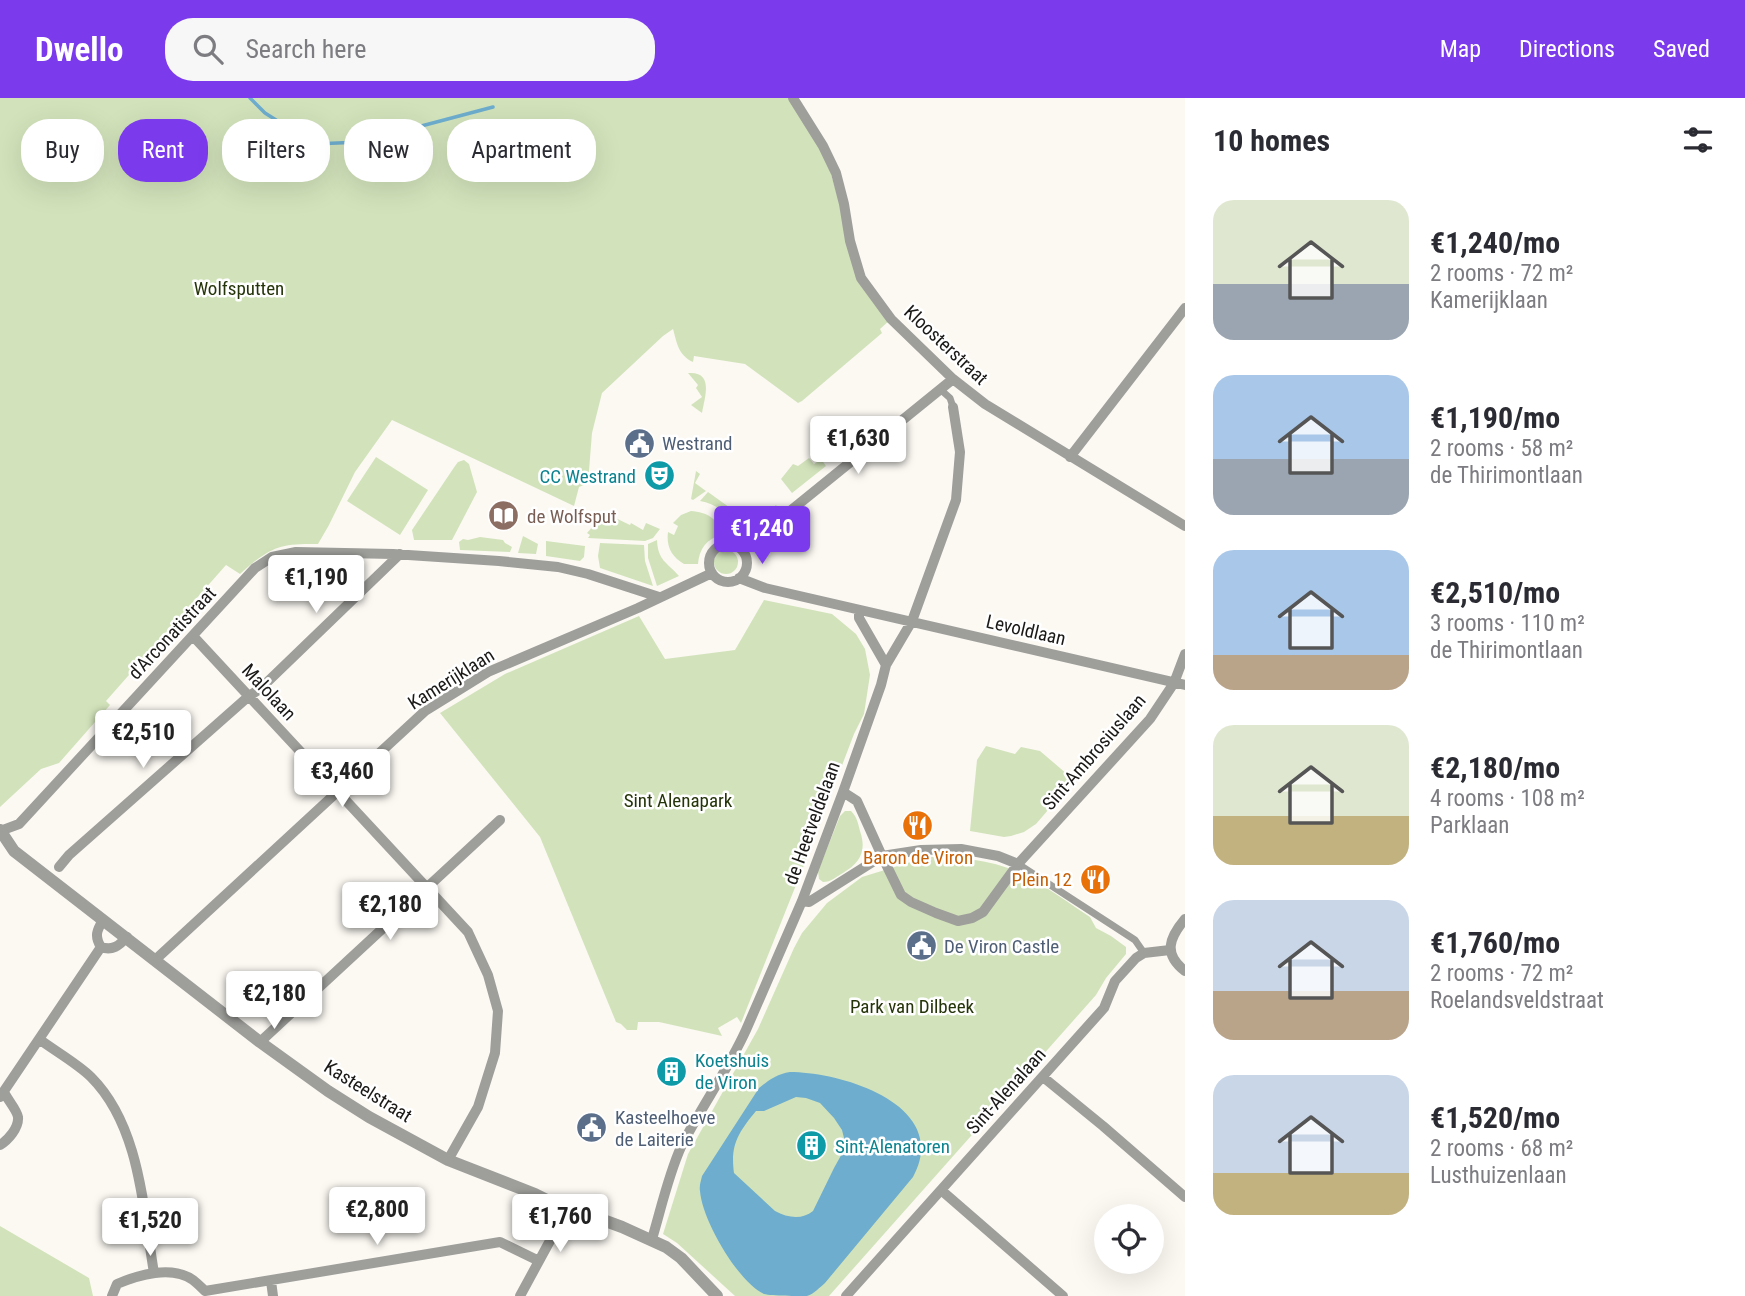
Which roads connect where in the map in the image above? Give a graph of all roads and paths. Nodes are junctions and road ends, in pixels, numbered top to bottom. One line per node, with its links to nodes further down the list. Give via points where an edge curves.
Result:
1 (793, 98): 3 (street, Kloosterstraat, via 836,173 861,278 891,319)
2 (1185, 308): 6 (street)
3 (953, 379): 4 (street); 6 (street, Kloosterstraat)
4 (941, 390): 5 (street); 8 (street)
5 (953, 407): 14 (street, de Heetveldelaan, via 960,452 956,500)
6 (1070, 457): 7 (street, Kloosterstraat)
7 (1185, 526)
8 (742, 550): 10 (street, via 732,544 718,545 710,557); 11 (street, via 747,564)
9 (400, 554): 12 (street, d'Arconatistraat, via 558,567); 15 (street, d'Arconatistraat, via 296,552 272,557 255,568); 20 (street)
10 (712, 573): 11 (street, via 724,582); 12 (street, Kamerijklaan)
11 (739, 578): 13 (street, Levoldlaan)
12 (659, 597): 21 (street, Kamerijklaan, via 488,672 425,711)
13 (859, 610): 14 (street, Levoldlaan); 17 (street, via 859,618)
14 (912, 621): 17 (street, de Heetveldelaan); 18 (street, Levoldlaan)
15 (193, 636): 20 (street, Malolaan); 24 (street, d'Arconatistraat, via 19,824)
16 (1185, 654): 18 (street, Sint-Ambrosiuslaan)
17 (886, 665): 22 (street, de Heetveldelaan)
18 (1174, 683): 19 (street, Levoldlaan); 26 (street, Sint-Ambrosiuslaan, via 1150,719)
19 (1185, 685)
20 (249, 696): 21 (street, Malolaan); 27 (street)
21 (338, 792): 28 (street, Malolaan); 36 (street, Kamerijklaan)
22 (843, 792): 25 (street, Sint-Ambrosiuslaan, via 857,801); 29 (street, de Heetveldelaan)
23 (500, 820): 28 (street)
24 (0, 830): 31 (street, Kasteelstraat, via 14,851)
25 (882, 856): 26 (street, via 961,849); 26 (street, Sint-Ambrosiuslaan, via 901,895 958,921 983,912); 29 (street, via 808,902)
26 (1018, 864): 35 (street, via 1135,940)
27 (59, 867)
28 (426, 887): 39 (street); 43 (street, Malolaan, via 468,932 498,1011 495,1053 478,1107)
29 (802, 901): 47 (street, de Heetveldelaan, via 736,1051 681,1147)
30 (1185, 919): 34 (street, via 1173,934)
31 (103, 920): 32 (street, Kasteelstraat); 33 (street, via 96,930)
32 (127, 937): 33 (street, via 113,948); 36 (street, Kasteelstraat)
33 (101, 947): 38 (street)
34 (1170, 950): 35 (street); 37 (street)
35 (1144, 953): 40 (street, Sint-Alenalaan, via 1115,981 1104,1008)
36 (155, 960): 39 (street, Kasteelstraat)
37 (1185, 971)
38 (39, 1040): 41 (street); 49 (street, via 90,1076 113,1104 137,1169)
39 (260, 1042): 43 (street, Kasteelstraat, via 369,1118)
40 (1043, 1077): 44 (street, Sint-Alenalaan); 45 (street)
41 (2, 1095): 42 (street, via 18,1118)
42 (0, 1145)
43 (448, 1160): 46 (street, Kasteelstraat)
44 (942, 1190): 56 (street, Sint-Alenalaan); 57 (street)
45 (1185, 1197)
46 (557, 1205): 47 (street, Kasteelstraat); 48 (street, via 558,1226)
47 (652, 1239): 55 (street, Kasteelstraat, via 681,1258)
48 (540, 1261): 50 (street, via 500,1242); 54 (street)
49 (154, 1273): 51 (street, via 192,1278); 52 (street, via 117,1284)
50 (271, 1281): 51 (street); 53 (street)
51 (204, 1294)
52 (112, 1296)
53 (273, 1296)
54 (520, 1296)
55 (717, 1296)
56 (846, 1296)
57 (1063, 1296)

